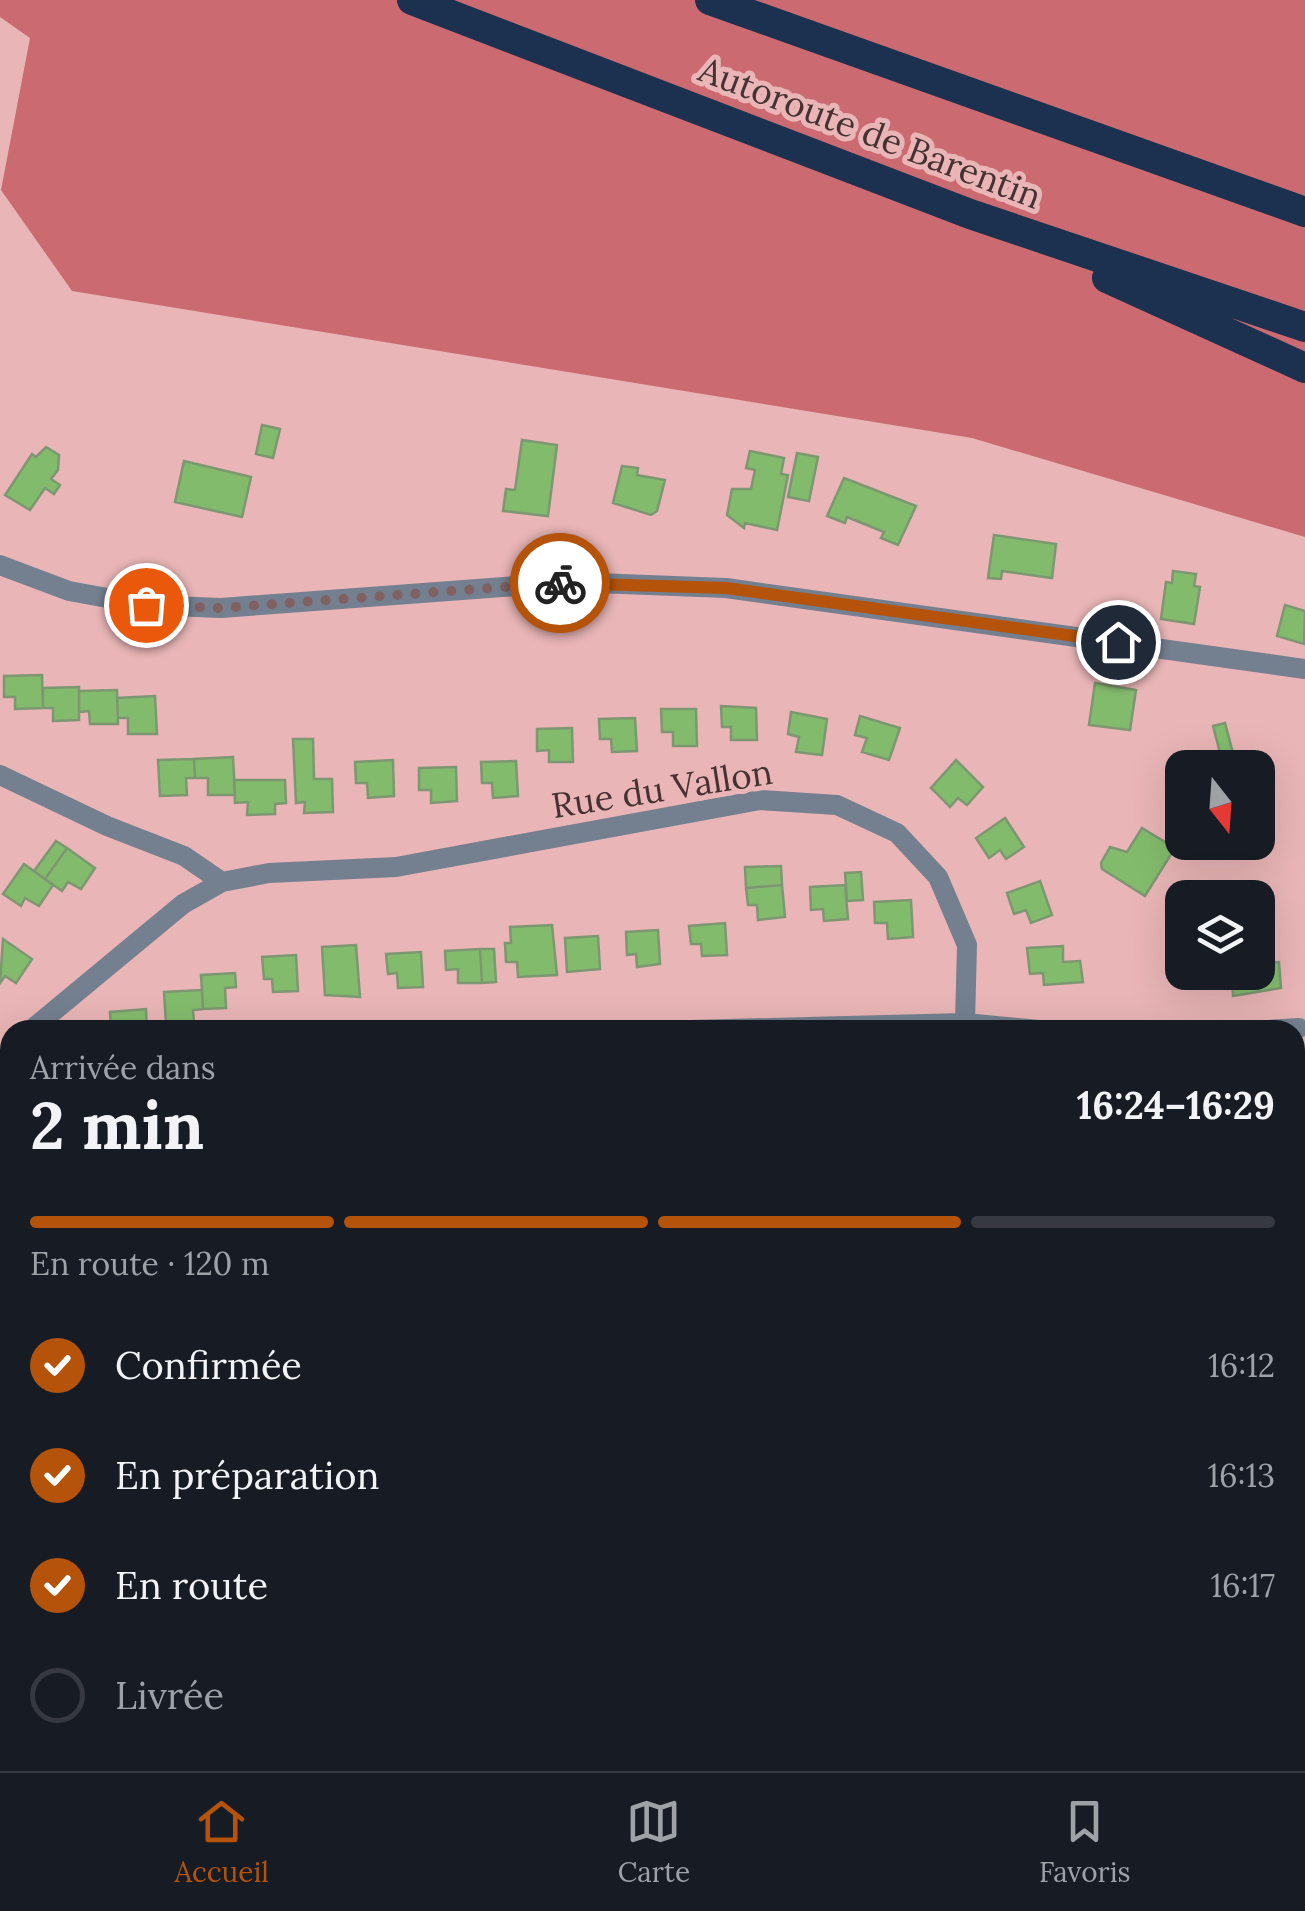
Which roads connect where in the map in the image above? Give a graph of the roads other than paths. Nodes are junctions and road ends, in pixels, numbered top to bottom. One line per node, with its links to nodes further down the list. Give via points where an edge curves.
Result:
1 (412, 0): 6 (highway, Autoroute de Barentin)
2 (710, 0): 3 (highway, Autoroute de Barentin)
3 (1256, 194): 4 (highway); 5 (highway, Autoroute de Barentin)
4 (1305, 202)
5 (1305, 212)
6 (970, 214): 7 (highway, Autoroute de Barentin); 8 (highway)
7 (1305, 327)
8 (1305, 368)
9 (0, 565): 10 (street, via 68,592 221,608 570,582 726,588)
10 (1305, 669)
11 (0, 774): 12 (street, via 184,856)
12 (222, 882): 13 (street, Rue du Vallon, via 183,904); 14 (street, Rue du Vallon, via 396,867 760,800 837,805 898,833 938,876 967,945)
13 (43, 1020)
14 (965, 1020)

